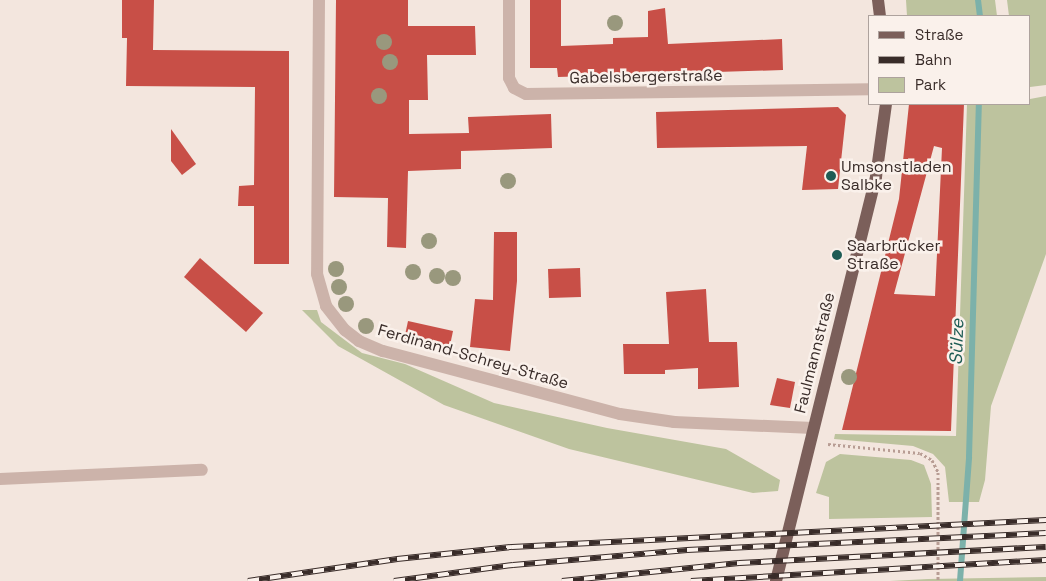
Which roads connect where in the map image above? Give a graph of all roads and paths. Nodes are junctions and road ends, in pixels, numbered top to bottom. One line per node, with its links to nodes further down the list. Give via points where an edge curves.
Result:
1 (319, 0): 7 (street, Ferdinand-Schrey-Straße, via 317,274 326,306 345,330 359,341 384,351 620,414 674,422)
2 (509, 0): 5 (street, Gabelsbergerstraße, via 509,78 514,88 526,94)
3 (878, 0): 4 (main road)
4 (880, 15)
5 (868, 88)
6 (886, 105): 7 (main road, Faulmannstraße, via 878,168)
7 (813, 428): 8 (main road, Faulmannstraße)
8 (810, 442): 11 (main road, Faulmannstraße); 12 (path, via 920,453 932,460 938,472)
9 (202, 470): 10 (street)
10 (0, 479)
11 (776, 581)
12 (938, 581)

